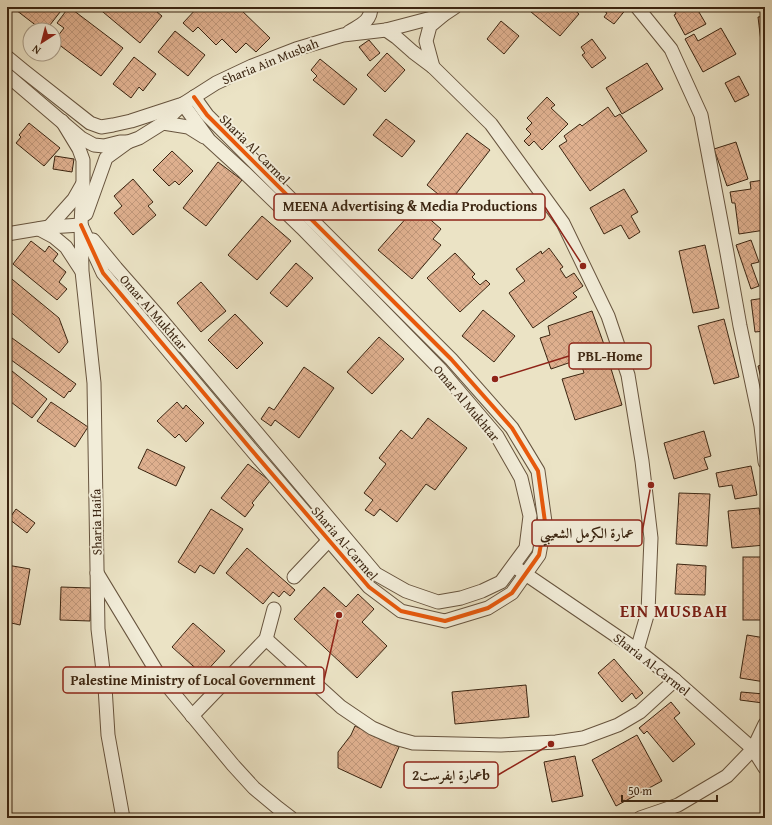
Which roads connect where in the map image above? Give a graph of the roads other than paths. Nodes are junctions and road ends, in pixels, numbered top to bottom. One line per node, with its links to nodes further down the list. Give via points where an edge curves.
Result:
1 (371, 7): 6 (street, via 366,22)
2 (454, 7): 4 (street, Sharia Ain Musbah)
3 (637, 7): 23 (street, via 671,49 701,115 761,426)
4 (443, 15): 5 (street, Sharia Ain Musbah); 8 (street, via 430,26 426,40)
5 (386, 30): 6 (street, Sharia Ain Musbah); 8 (street)
6 (343, 35): 10 (street, Sharia Ain Musbah, via 252,66 216,83)
7 (7, 57): 12 (street, Sharia Ain Musbah)
8 (433, 67): 32 (street, via 491,124 563,223 608,316 628,375 651,538 648,612)
9 (7, 75): 11 (street, Sharia Ain Musbah)
10 (189, 100): 12 (street, Sharia Ain Musbah, via 131,121 101,127); 13 (street, Sharia Ain Musbah); 14 (street, Omar Al Mukhtar); 28 (street, Sharia Al-Carmel, via 451,359 512,428 538,471 545,522 539,555)
11 (62, 121): 15 (street, Sharia Ain Musbah, via 81,138); 16 (street, Sharia Haifa, via 83,160)
12 (90, 123): 15 (street, via 99,135)
13 (163, 123): 14 (street, via 188,127); 15 (street, Sharia Ain Musbah, via 139,138 120,142)
14 (209, 140): 26 (street, Omar Al Mukhtar, via 302,228 440,369 497,436 521,478 530,516 526,548)
15 (105, 152): 17 (street)
16 (83, 184): 17 (street, Sharia Haifa); 18 (street, via 74,199)
17 (81, 225): 18 (street); 20 (street, Sharia Haifa); 21 (street, Sharia Al-Carmel); 24 (street, Omar Al Mukhtar)
18 (44, 228): 19 (street); 20 (street, via 66,246)
19 (7, 234)
20 (82, 271): 22 (street, Sharia Haifa)
21 (103, 274): 22 (street, via 90,275); 25 (street, Sharia Al-Carmel)
22 (84, 288): 27 (street, Sharia Haifa, via 94,383)
23 (765, 462)
24 (336, 526): 25 (street); 26 (street, Omar Al Mukhtar, via 376,574 406,591 438,602 460,598 501,582)
25 (329, 540): 28 (street, Sharia Al-Carmel, via 368,587 401,611 445,621 488,608 512,593); 29 (street)
26 (513, 566): 28 (street, Sharia Al-Carmel)
27 (97, 573): 34 (street, via 160,677); 38 (street, Sharia Haifa, via 98,629 108,735)
28 (526, 574): 32 (street, Sharia Al-Carmel)
29 (294, 577)
30 (274, 609): 31 (street)
31 (266, 639): 33 (street, via 341,707 372,728 413,743 501,746 583,738 618,725 640,712); 34 (street)
32 (638, 650): 33 (street, Sharia Al-Carmel)
33 (675, 680): 36 (street, Sharia Al-Carmel)
34 (192, 716): 39 (street, via 254,788)
35 (765, 724): 36 (street)
36 (753, 749): 37 (street, Sharia Al-Carmel); 40 (street, via 727,776 678,804)
37 (765, 768)
38 (123, 818)
39 (291, 818)
40 (640, 818)

